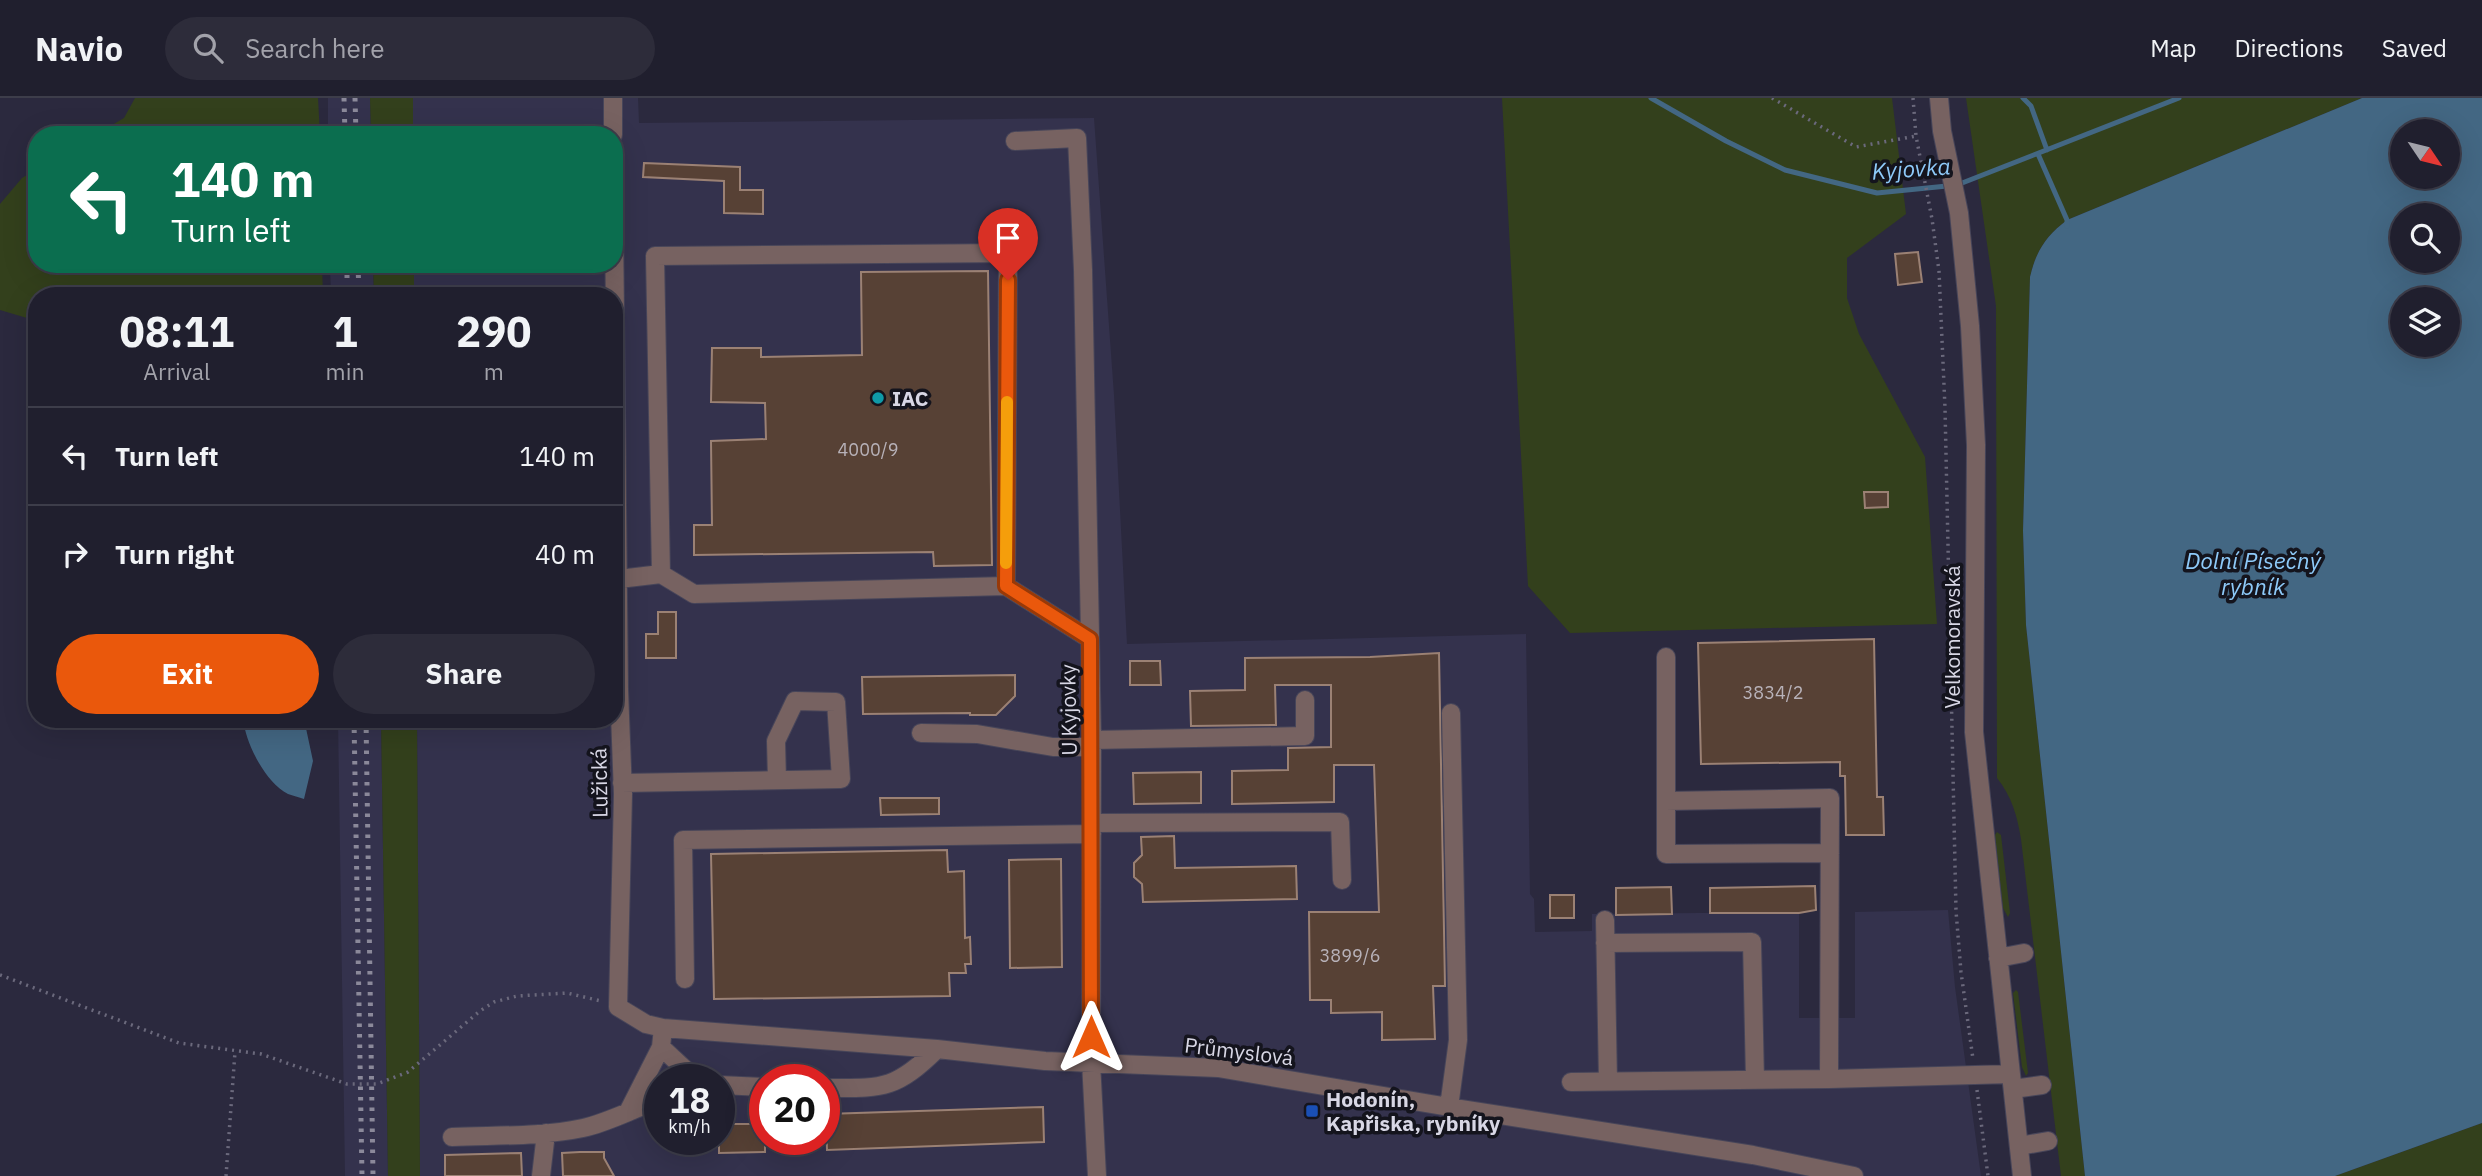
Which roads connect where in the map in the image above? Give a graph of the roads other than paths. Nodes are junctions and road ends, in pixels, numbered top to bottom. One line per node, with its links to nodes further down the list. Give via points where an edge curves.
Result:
1 (613, 98): 3 (street)
2 (1939, 98): 24 (street, Velkomoravská, via 1959,213 1970,326 1976,445 1974,732)
3 (613, 126)
4 (1015, 141): 8 (street, U Kyjovky, via 1077,138)
5 (661, 574): 6 (street); 7 (street, via 695,594); 7 (street, via 655,256 1008,253)
6 (623, 579)
7 (1006, 586): 8 (street)
8 (1090, 639): 14 (street, U Kyjovky)
9 (1666, 657): 17 (street)
10 (1305, 700): 14 (street, via 1305,736)
11 (1451, 713): 40 (street, via 1458,1040)
12 (620, 728): 16 (street, Lužická)
13 (921, 733): 14 (street, via 977,734 1053,747)
14 (1092, 743): 18 (street, U Kyjovky)
15 (777, 780): 15 (street, via 841,779 836,702 795,701 776,741); 16 (street)
16 (622, 783): 26 (street, Lužická)
17 (1666, 801): 19 (street, via 1667,854); 19 (street, via 1830,798)
18 (1092, 828): 20 (street, via 1340,822); 25 (street, via 683,840); 30 (street, U Kyjovky)
19 (1830, 853): 32 (street)
20 (1342, 880)
21 (1605, 920): 22 (street)
22 (1605, 943): 33 (street, via 1752,942); 36 (street)
23 (2024, 953): 24 (street)
24 (1998, 958): 34 (street, Velkomoravská)
25 (685, 979)
26 (618, 1006): 27 (street, Průmyslová, via 646,1024)
27 (663, 1028): 28 (street); 29 (street, Průmyslová)
28 (661, 1047): 31 (street); 41 (street)
29 (937, 1049): 30 (street, Průmyslová); 38 (street, via 893,1083)
30 (1091, 1062): 40 (street, Průmyslová, via 1218,1068); 47 (street, U Kyjovky)
31 (679, 1064)
32 (1829, 1079): 33 (street); 34 (street, via 1975,1074)
33 (1755, 1080): 36 (street)
34 (2012, 1081): 37 (street); 45 (street, Velkomoravská)
35 (1571, 1082): 36 (street)
36 (1608, 1082)
37 (2042, 1084)
38 (840, 1088)
39 (644, 1105): 41 (street)
40 (1449, 1107): 48 (street, Průmyslová, via 1753,1155)
41 (629, 1110): 42 (street, via 583,1128)
42 (546, 1133): 43 (street); 46 (street)
43 (452, 1137)
44 (2048, 1141): 45 (street)
45 (2019, 1146): 49 (street, Velkomoravská)
46 (541, 1176)
47 (1097, 1176)
48 (1854, 1176)
49 (2022, 1176)

